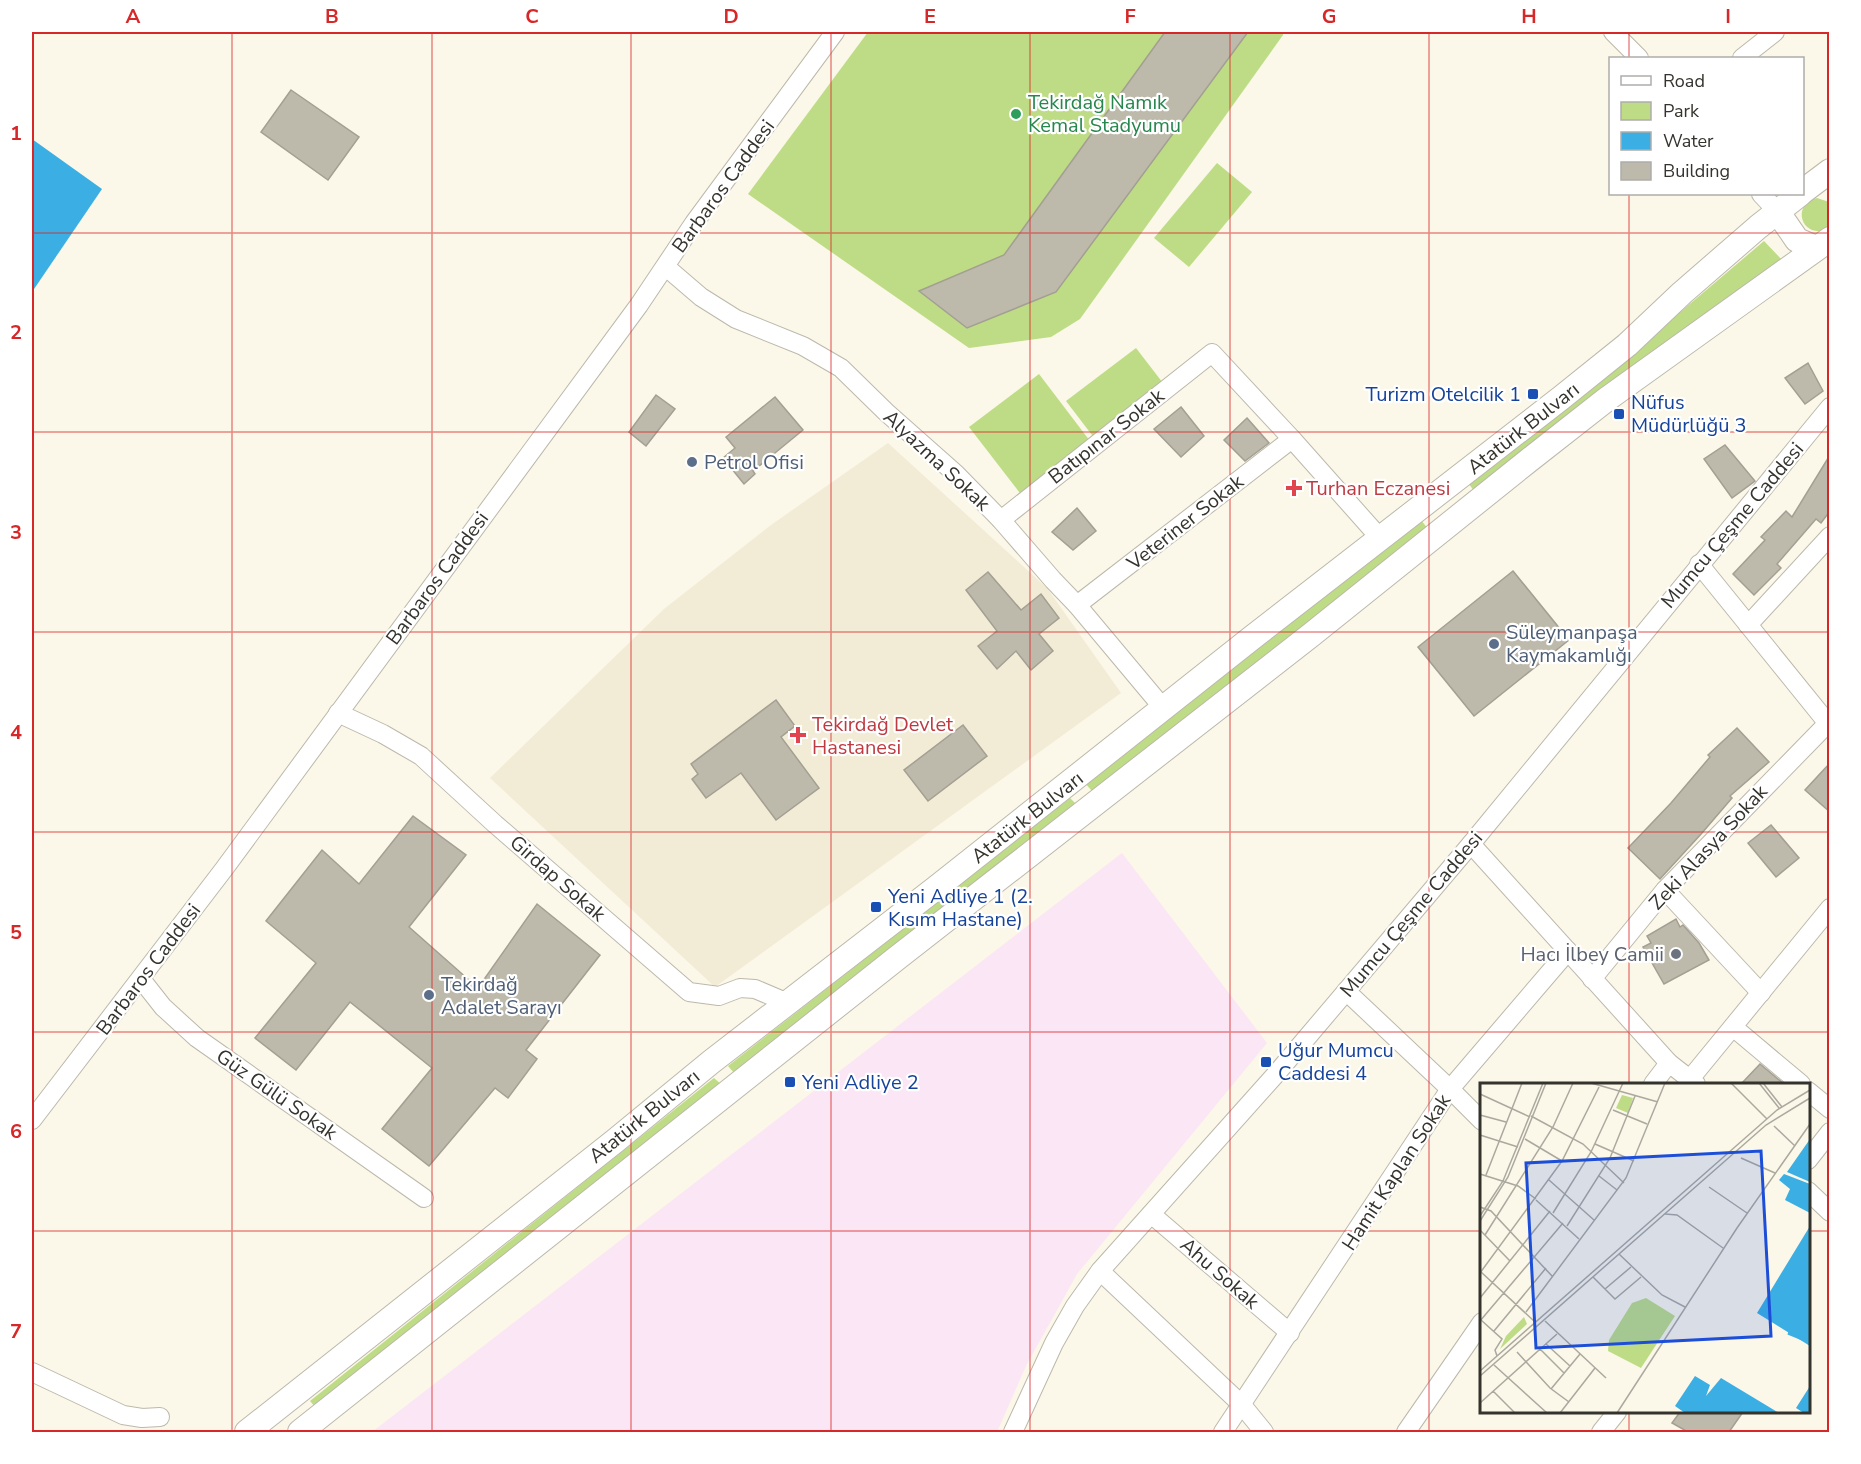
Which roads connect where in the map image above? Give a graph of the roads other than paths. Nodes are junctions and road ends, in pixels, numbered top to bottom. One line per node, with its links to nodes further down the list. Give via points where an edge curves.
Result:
1 (835, 32): 10 (street, Barbaros Caddesi)
2 (1613, 32): 4 (street)
3 (1775, 32): 5 (street)
4 (1639, 57)
5 (1743, 57)
6 (1762, 195): 8 (street)
7 (1798, 195): 8 (main road, Atatürk Bulvarı)
8 (1777, 211): 9 (main road, via 1797,240); 15 (main road, Atatürk Bulvarı, via 1627,345)
9 (1825, 246): 55 (main road, Atatürk Bulvarı, via 1607,399)
10 (666, 267): 13 (street, Alyazma Sokak, via 701,297 736,319 802,346 841,368); 20 (street, Barbaros Caddesi)
11 (1830, 407): 16 (street, Mumcu Çeşme Caddesi)
12 (1292, 439): 13 (street, Batıpınar Sokak, via 1212,353); 15 (street); 17 (street, Veteriner Sokak)
13 (1001, 520): 17 (street, Alyazma Sokak)
14 (1830, 536): 18 (street)
15 (1380, 538): 19 (main road, Atatürk Bulvarı)
16 (1699, 564): 18 (street); 22 (street, Mumcu Çeşme Caddesi)
17 (1077, 605): 19 (street, Alyazma Sokak)
18 (1748, 625): 21 (street)
19 (1164, 709): 30 (main road, Atatürk Bulvarı)
20 (338, 713): 27 (street, Barbaros Caddesi); 30 (street, Girdap Sokak, via 421,756 690,992 719,996 740,988 755,989)
21 (1829, 723): 23 (street, Zeki Alasya Sokak)
22 (1471, 844): 25 (street); 28 (street, Mumcu Çeşme Caddesi)
23 (1665, 890): 26 (street, Zeki Alasya Sokak); 29 (street)
24 (1830, 908): 29 (street)
25 (1568, 951): 26 (street); 36 (street, Hamit Kaplan Sokak)
26 (1592, 978): 32 (street)
27 (141, 979): 40 (street, Barbaros Caddesi); 44 (street, Güz Gülü Sokak, via 163,1007 197,1038)
28 (1346, 991): 36 (street); 46 (street, Mumcu Çeşme Caddesi)
29 (1761, 993): 31 (street)
30 (788, 1003): 54 (main road, Atatürk Bulvarı)
31 (1733, 1027): 33 (street); 35 (street)
32 (1669, 1063): 33 (street); 34 (street)
33 (1693, 1082)
34 (1654, 1083)
35 (1800, 1083)
36 (1450, 1089): 39 (street); 49 (street, Hamit Kaplan Sokak)
37 (1810, 1092): 38 (street)
38 (1830, 1108)
39 (1480, 1119)
40 (32, 1120)
41 (1830, 1132): 42 (street)
42 (1810, 1159)
43 (1810, 1192): 45 (street)
44 (424, 1198)
45 (1830, 1212)
46 (1151, 1214): 47 (street, Mumcu Çeşme Caddesi); 49 (street, Ahu Sokak)
47 (1100, 1271): 51 (street); 56 (street, Mumcu Çeşme Caddesi, via 1054,1343)
48 (1480, 1325): 59 (street)
49 (1290, 1333): 51 (street, Hamit Kaplan Sokak)
50 (32, 1372): 53 (street, via 123,1414 142,1419)
51 (1242, 1405): 57 (street, Hamit Kaplan Sokak); 58 (street)
52 (1616, 1413): 60 (street)
53 (160, 1416)
54 (247, 1432)
55 (300, 1432)
56 (1013, 1432)
57 (1223, 1432)
58 (1264, 1432)
59 (1406, 1432)
60 (1601, 1432)

